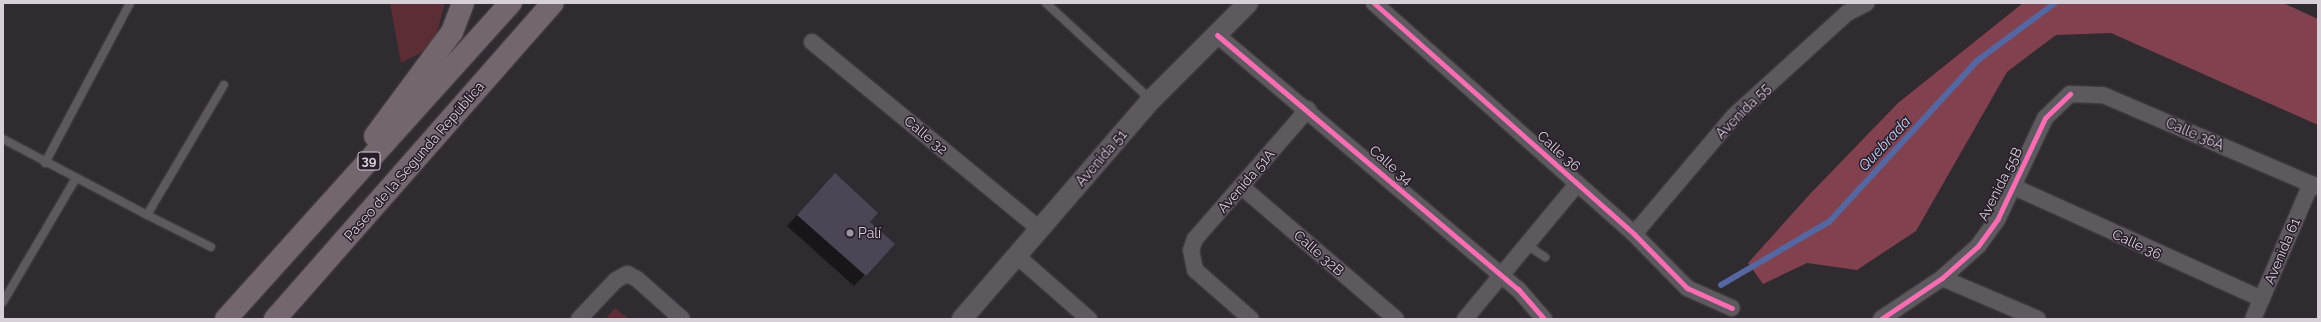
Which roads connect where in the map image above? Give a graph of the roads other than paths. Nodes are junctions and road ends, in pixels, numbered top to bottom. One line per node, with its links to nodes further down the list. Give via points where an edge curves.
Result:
1 (130, 3): 17 (lane)
2 (463, 3): 28 (highway, via 452,32 423,74)
3 (511, 3): 28 (highway, 39)
4 (1046, 3): 14 (lane)
5 (1248, 3): 10 (street, Avenida 51)
6 (1374, 3): 19 (street, Calle 36)
7 (1866, 3): 9 (street, Avenida 55)
8 (550, 7): 37 (highway, Paseo de la Segunda República / 39)
9 (1845, 8): 25 (street, Avenida 55, via 1735,115)
10 (1218, 35): 14 (street, Avenida 51); 15 (street, Calle 34)
11 (812, 42): 24 (street, Calle 32)
12 (224, 86): 23 (lane)
13 (2070, 94): 20 (street, Calle 36A, via 2103,95); 22 (street, Avenida 55B, via 2045,118)
14 (1151, 100): 24 (street, Avenida 51)
15 (1308, 109): 21 (street, Avenida 51A); 31 (street, Calle 34)
16 (3, 139): 17 (lane)
17 (45, 163): 18 (lane)
18 (75, 180): 23 (lane); 34 (lane)
19 (1577, 184): 25 (street, Calle 36); 26 (street)
20 (2315, 185): 33 (street, Avenida 61)
21 (1242, 187): 42 (street, Avenida 51A, via 1195,239 1190,256 1195,270); 43 (street, Calle 32B)
22 (2014, 187): 32 (street, Avenida 55B, via 1989,233 1965,260); 33 (street, Calle 36)
23 (147, 215): 27 (lane)
24 (1040, 229): 29 (street, Avenida 51)
25 (1634, 234): 35 (street, Calle 36, via 1687,288)
26 (1527, 245): 30 (lane); 31 (street)
27 (211, 247)
28 (286, 250): 36 (highway, 39)
29 (1017, 256): 40 (street, Avenida 51); 41 (street)
30 (1545, 257)
31 (1501, 275): 44 (street); 45 (street, Calle 34)
32 (1942, 278): 46 (street, Avenida 55B); 47 (street)
33 (2262, 299): 48 (street, Avenida 61)
34 (3, 302)
35 (1732, 308)
36 (226, 319)
37 (275, 319)
38 (579, 319): 39 (street, via 616,280 627,274 637,279)
39 (682, 319)
40 (962, 319)
41 (1089, 319)
42 (1251, 319)
43 (1396, 319)
44 (1465, 319)
45 (1544, 319)
46 (1881, 319)
47 (2038, 319)
48 (2253, 319)

